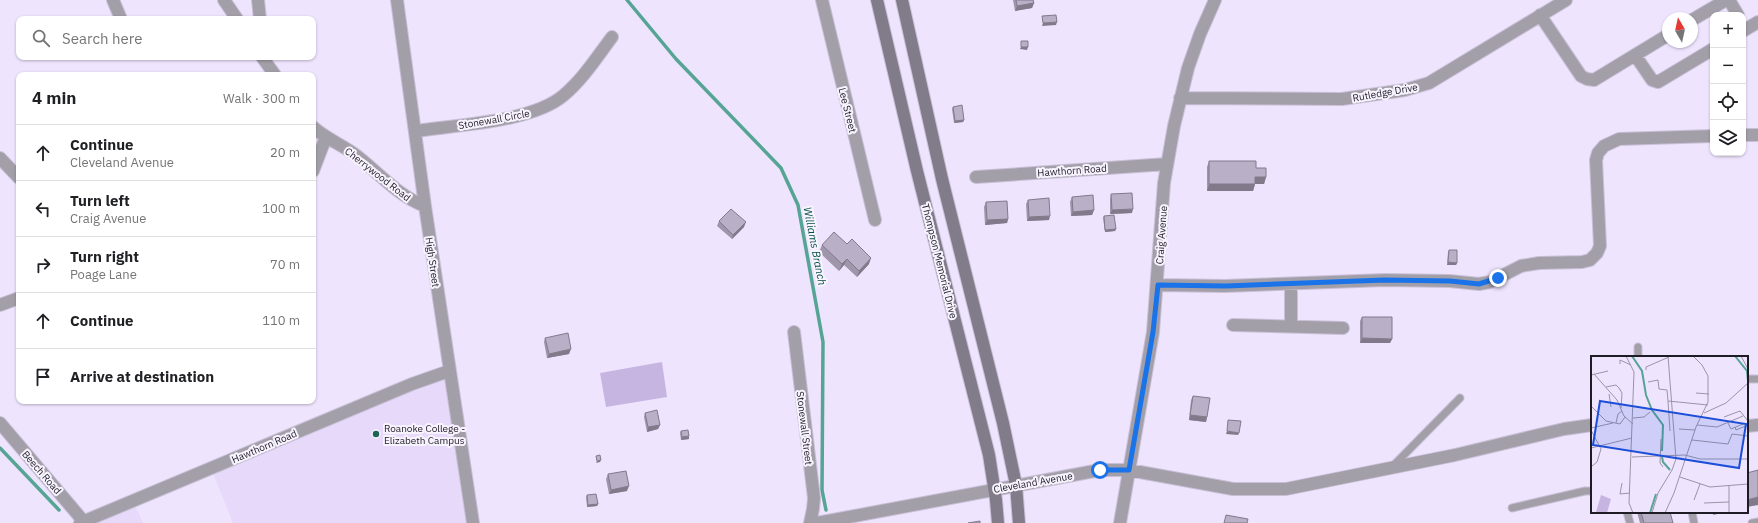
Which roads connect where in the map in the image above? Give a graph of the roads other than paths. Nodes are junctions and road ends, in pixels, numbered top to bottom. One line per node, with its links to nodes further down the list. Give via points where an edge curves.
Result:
1 (113, 0): 14 (street)
2 (224, 0): 15 (street)
3 (258, 0): 16 (street)
4 (397, 0): 28 (street, High Street)
5 (822, 0): 39 (street, Lee Street)
6 (877, 0): 61 (main road, Thompson Memorial Drive)
7 (902, 0): 60 (main road, Thompson Memorial Drive, via 942,179)
8 (1215, 0): 26 (street, Craig Avenue, via 1200,34)
9 (1566, 0): 13 (street, Rutledge Drive)
10 (1726, 0): 17 (street)
11 (1729, 0): 12 (street)
12 (1736, 12)
13 (1540, 15): 23 (street, via 1580,76 1587,79 1594,80); 26 (street, Rutledge Drive, via 1429,83 1405,90 1342,99)
14 (119, 16)
15 (235, 16)
16 (260, 16)
17 (1698, 16)
18 (1758, 22): 19 (street)
19 (1746, 27)
20 (612, 37): 28 (street, Stonewall Circle, via 577,83 547,107 518,116)
21 (1662, 39): 23 (street)
22 (1710, 51): 23 (street, via 1658,82 1652,80)
23 (1635, 55)
24 (266, 60): 25 (street)
25 (273, 72)
26 (1180, 98): 35 (street, Craig Avenue)
27 (316, 129): 32 (street, Cherrywood Road)
28 (415, 131): 38 (street, High Street)
29 (1746, 135): 30 (street)
30 (1758, 135)
31 (1710, 136): 40 (street, via 1620,139 1604,146 1596,160 1600,246 1590,260 1521,266 1490,282 1479,284 1385,280)
32 (326, 137): 34 (street); 38 (street, Cherrywood Road, via 356,155 412,201)
33 (0, 158): 36 (street)
34 (316, 163)
35 (1167, 164): 37 (street, Hawthorn Road); 41 (street, Craig Avenue)
36 (16, 175)
37 (976, 177)
38 (425, 206): 50 (street, High Street)
39 (875, 220)
40 (1290, 284): 41 (street); 45 (street)
41 (1158, 285): 59 (street, Craig Avenue, via 1153,332)
42 (16, 299): 43 (street)
43 (0, 305)
44 (1232, 326): 45 (street)
45 (1291, 327): 46 (street)
46 (1343, 328)
47 (794, 332): 71 (street, Stonewall Street, via 814,498)
48 (1638, 347): 49 (lane)
49 (1638, 356)
50 (449, 371): 64 (street, Hawthorn Road); 70 (street, High Street)
51 (1758, 378): 52 (lane)
52 (1748, 379)
53 (1460, 398): 58 (lane)
54 (0, 423): 67 (street, Beech Road)
55 (1591, 425): 58 (street, Cleveland Avenue, via 1564,429)
56 (1758, 425): 57 (street)
57 (1748, 426)
58 (1391, 469): 59 (street, Cleveland Avenue, via 1286,489 1262,491 1233,490)
59 (1129, 470): 60 (street, Cleveland Avenue, via 1100,470); 75 (street, Craig Avenue)
60 (1016, 484): 61 (street, Cleveland Avenue); 74 (main road, Thompson Memorial Drive)
61 (995, 488): 72 (street, Cleveland Avenue); 73 (main road, Thompson Memorial Drive)
62 (1591, 491): 63 (lane)
63 (1512, 508)
64 (109, 510): 67 (street, Hawthorn Road); 69 (street)
65 (1627, 513): 76 (lane)
66 (1692, 513): 77 (lane)
67 (83, 522)
68 (1758, 522): 78 (lane)
69 (102, 523)
70 (473, 523)
71 (810, 523)
72 (817, 523)
73 (998, 523)
74 (1019, 523)
75 (1120, 523)
76 (1630, 523)
77 (1694, 523)
78 (1752, 523)

